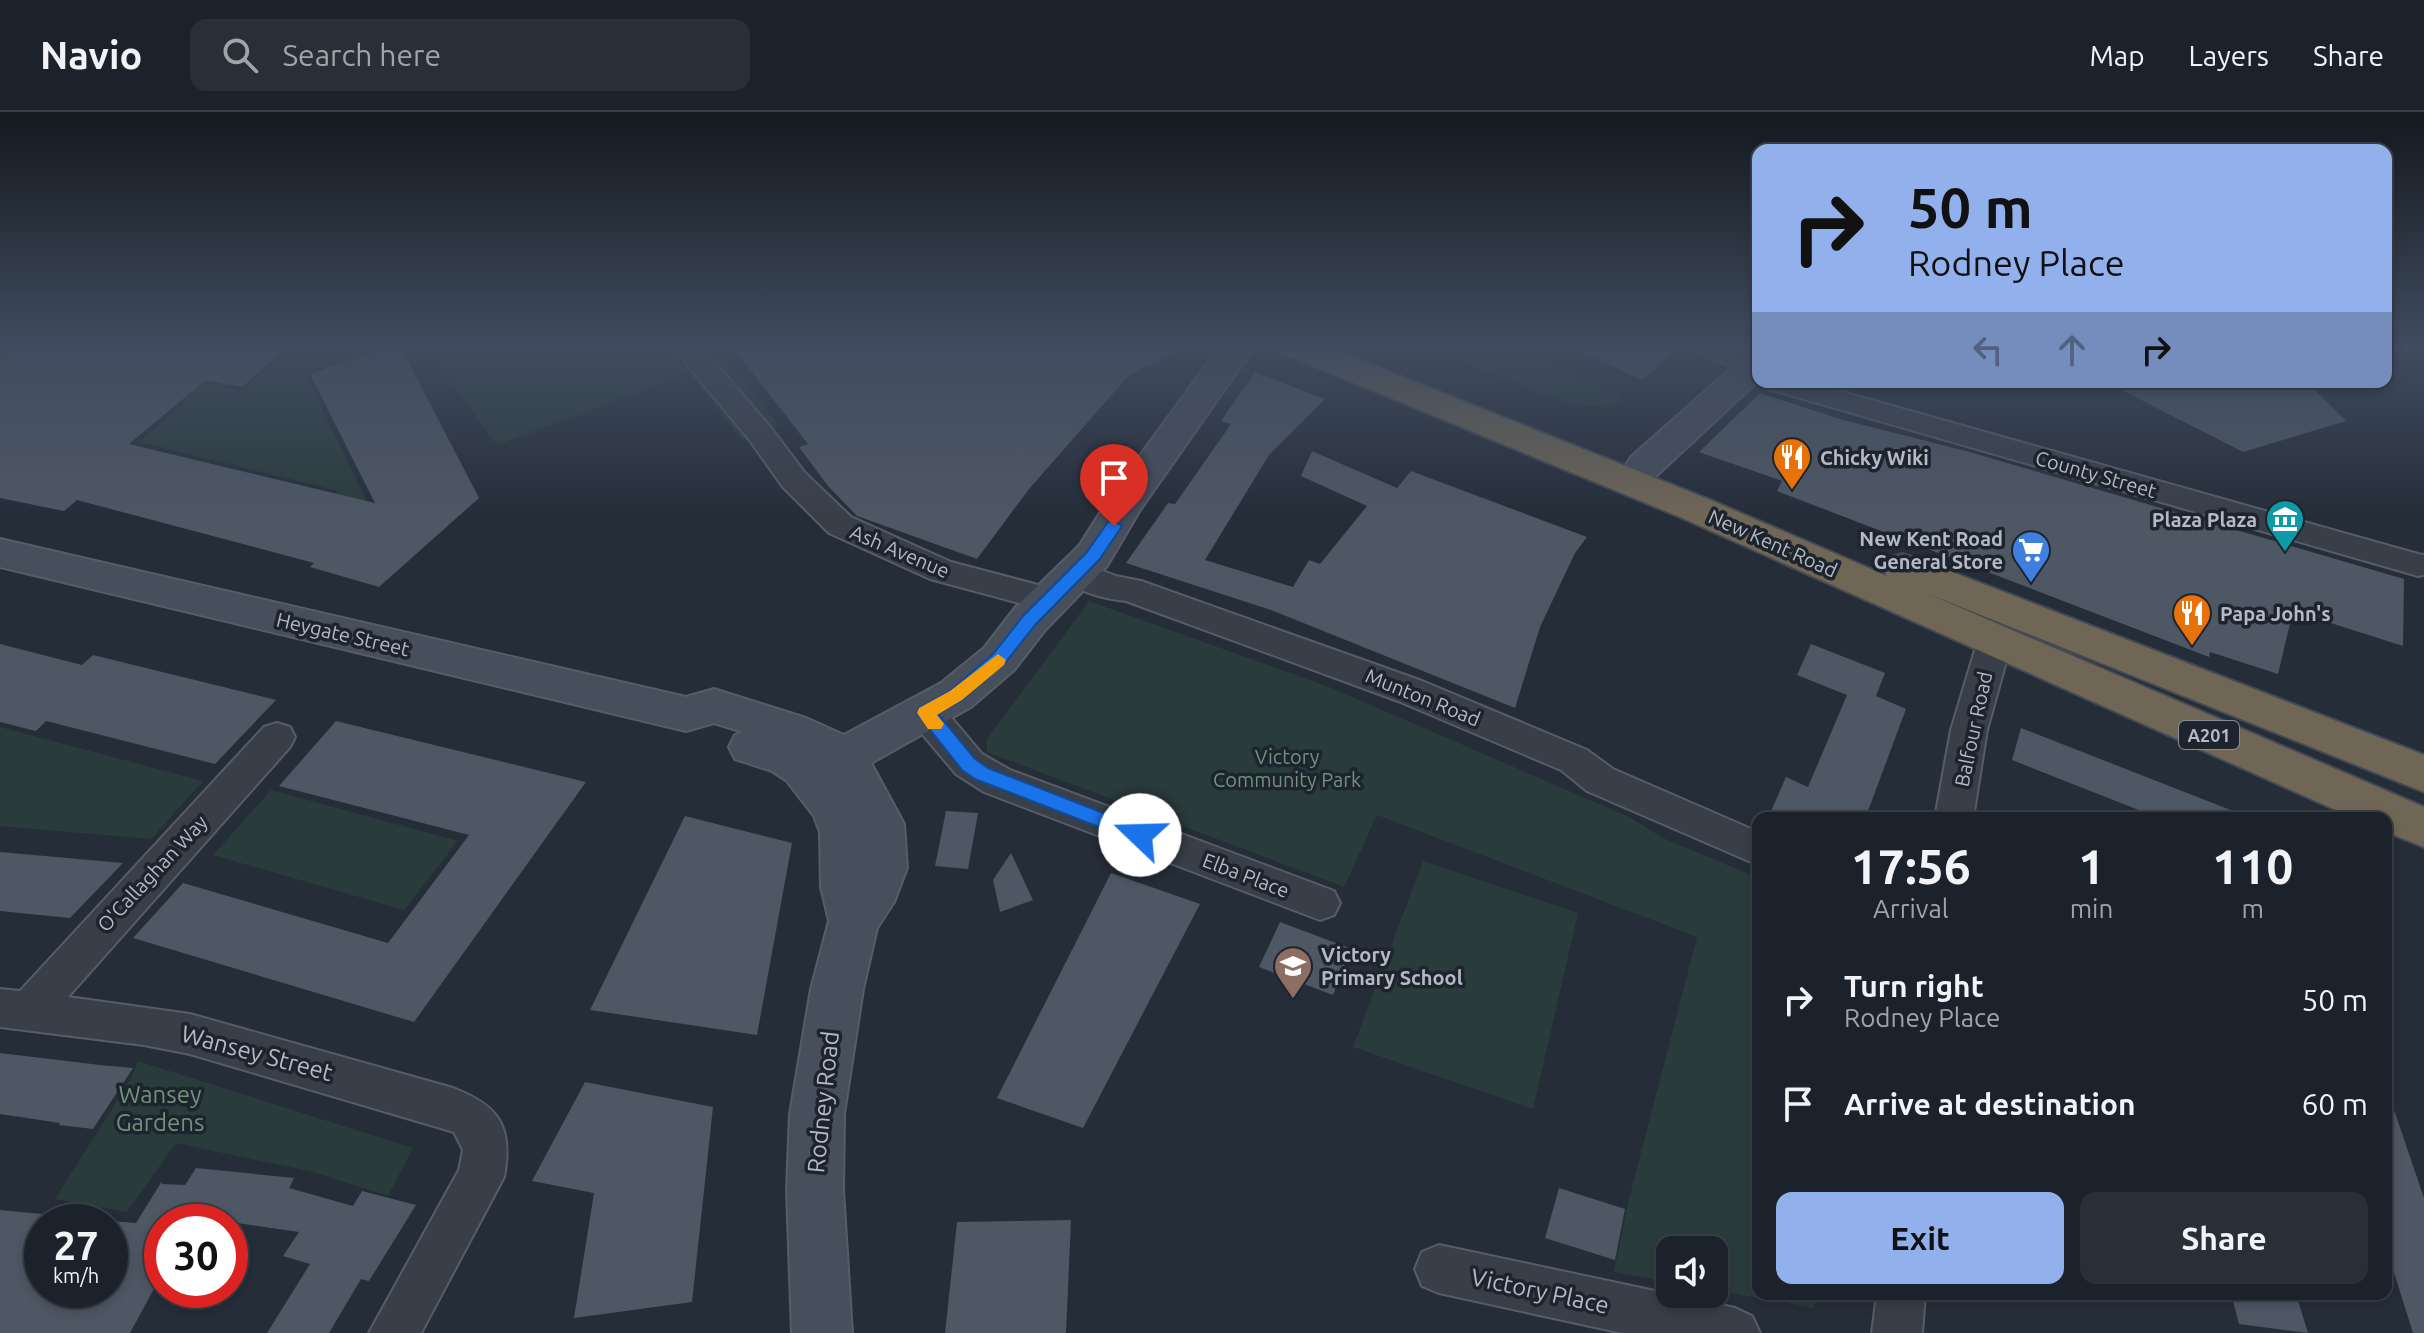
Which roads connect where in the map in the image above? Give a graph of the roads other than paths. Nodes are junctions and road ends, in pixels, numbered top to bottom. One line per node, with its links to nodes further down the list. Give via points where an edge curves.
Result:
1 (734, 403): 10 (street, Ash Avenue, via 794,480 840,525 942,571)
2 (1197, 403): 10 (street, via 1103,542)
3 (1436, 403): 11 (highway, New Kent Road / A201)
4 (1486, 403): 7 (highway, New Kent Road / A201)
5 (1720, 403): 7 (street)
6 (1864, 403): 9 (street, County Street)
7 (1644, 466): 15 (highway, New Kent Road / A201)
8 (0, 553): 14 (street, Heygate Street, via 686,714 695,731)
9 (2418, 565)
10 (1062, 586): 12 (street, via 989,669); 20 (street, Munton Road, via 1129,589 1410,691 1574,760 1600,780)
11 (1995, 640): 16 (street, Balfour Road, via 1969,730); 17 (highway, New Kent Road / A201)
12 (926, 713): 14 (street); 21 (street, Elba Place, via 969,764 997,781)
13 (277, 737): 22 (street, O'Callaghan Way, via 93,937)
14 (829, 769): 26 (street, Rodney Road, via 854,921 817,1114)
15 (2424, 774)
16 (1955, 812)
17 (2387, 812)
18 (2392, 814): 19 (highway, New Kent Road / A201)
19 (2424, 828)
20 (1752, 846)
21 (1320, 903)
22 (15, 1009): 25 (street, Wansey Street, via 190,1034 470,1117 481,1130 486,1150 481,1177)
23 (1439, 1269): 27 (street, Victory Place)
24 (1900, 1300): 28 (street)
25 (394, 1333)
26 (822, 1333)
27 (1735, 1333)
28 (1897, 1333)

